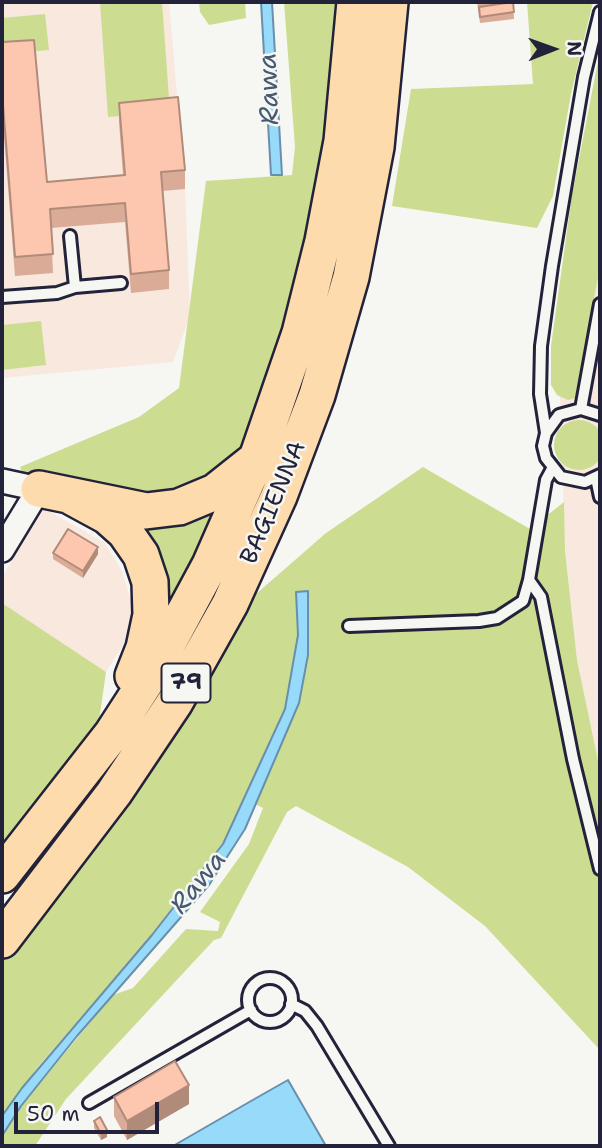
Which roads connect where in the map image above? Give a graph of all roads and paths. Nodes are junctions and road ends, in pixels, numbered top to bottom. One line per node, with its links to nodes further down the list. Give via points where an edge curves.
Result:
1 (355, 2): 12 (main road, BAGIENNA / 79, via 342,141 323,241 300,333)
2 (390, 2): 24 (main road, BAGIENNA / 79, via 376,147 356,255 317,395 279,496 230,604 175,702 114,793)
3 (600, 12): 11 (lane, via 584,77 541,346)
4 (70, 236): 6 (lane)
5 (121, 283): 6 (lane)
6 (75, 287): 7 (lane, via 57,293)
7 (2, 297)
8 (600, 304): 9 (lane)
9 (581, 409): 10 (lane); 11 (lane, via 559,415)
10 (600, 415)
11 (545, 433): 13 (lane, via 546,458)
12 (257, 458): 16 (main road, via 215,492 179,507 146,511); 21 (main road, BAGIENNA / 79, via 185,615)
13 (552, 469): 14 (lane, via 572,481); 19 (lane, via 546,480)
14 (598, 477): 17 (lane)
15 (2, 481): 16 (street)
16 (56, 493): 18 (street); 21 (main road, via 107,516 125,532 141,555 150,582 151,615 144,648)
17 (600, 497)
18 (2, 550)
19 (529, 580): 20 (lane, via 523,601 497,618); 22 (lane, via 541,597)
20 (349, 626)
21 (112, 734): 23 (main road, BAGIENNA / 79)
22 (600, 869)
23 (2, 876)
24 (2, 940)
25 (292, 1004): 26 (lane, via 277,1020 262,1020); 26 (lane, via 284,983 262,979 248,995); 28 (lane, via 317,1026)
26 (251, 1010): 27 (lane)
27 (89, 1102)
28 (389, 1146)

